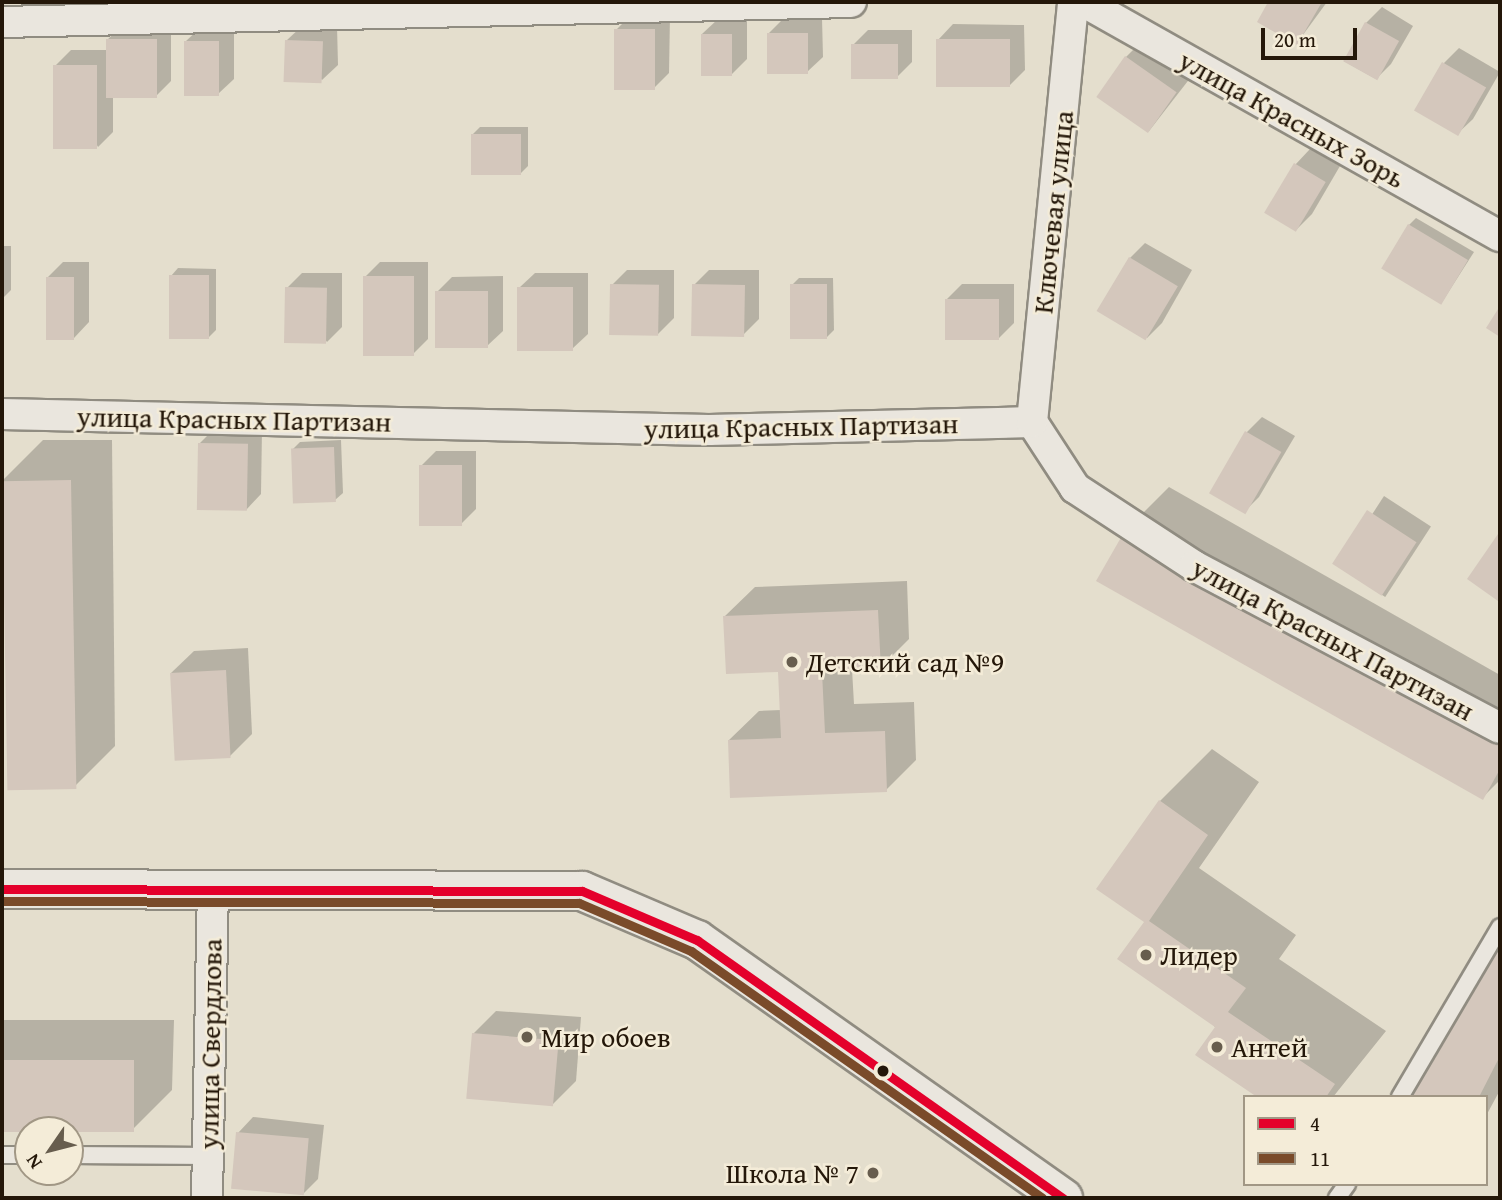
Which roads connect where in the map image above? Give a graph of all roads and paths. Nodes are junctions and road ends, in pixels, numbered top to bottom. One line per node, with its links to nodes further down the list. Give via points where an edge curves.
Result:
1 (851, 2): 4 (street)
2 (1073, 2): 7 (street, Ключевая улица)
3 (1084, 2): 5 (street, улица Красных Зорь)
4 (2, 22)
5 (1500, 236)
6 (2, 414): 7 (street, улица Красных Партизан, via 709,430)
7 (1032, 422): 8 (street, улица Красных Партизан, via 1075,488 1183,559)
8 (1500, 728)
9 (2, 889): 10 (main road)
10 (213, 890): 14 (street, улица Свердлова); 16 (main road, via 582,891 697,940)
11 (1500, 927): 12 (lane)
12 (1401, 1095)
13 (84, 1155): 14 (lane)
14 (209, 1156): 15 (street, улица Свердлова)
15 (207, 1198)
16 (1063, 1198)

